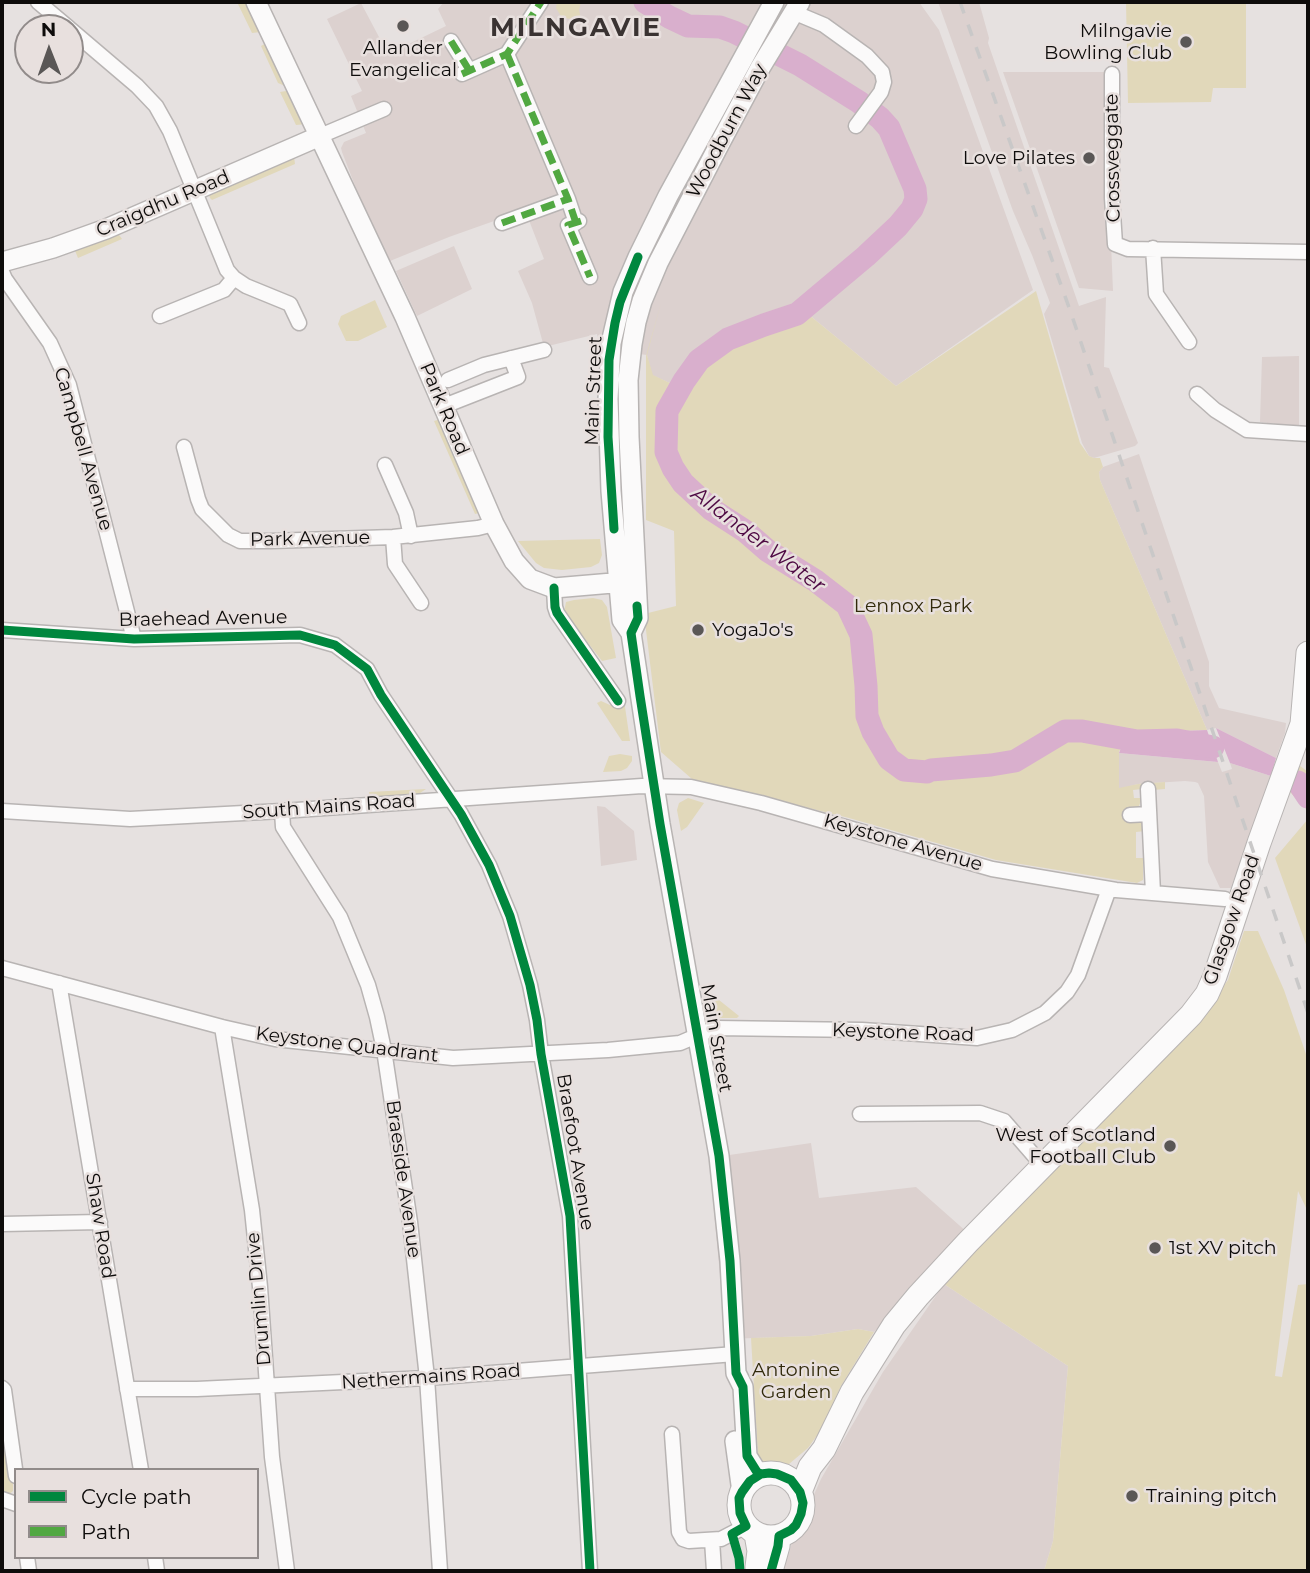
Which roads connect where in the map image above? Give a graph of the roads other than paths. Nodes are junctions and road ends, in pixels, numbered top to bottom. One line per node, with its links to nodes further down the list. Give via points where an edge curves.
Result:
1 (38, 2): 6 (street)
2 (256, 2): 13 (main road, Park Road)
3 (541, 2): 9 (street)
4 (774, 2): 5 (main road); 19 (main road, Woodburn Way)
5 (797, 7): 12 (street, via 867,55 882,72 881,92); 21 (main road, Woodburn Way)
6 (53, 14)
7 (84, 40): 14 (street, via 156,106)
8 (451, 41): 9 (street, via 466,72)
9 (507, 54): 15 (street)
10 (1112, 74): 17 (street, Crossveggate, via 1115,244 1128,249)
11 (384, 109): 13 (street)
12 (856, 126)
13 (320, 136): 14 (main road, Craigdhu Road); 34 (main road, Park Road)
14 (195, 190): 20 (main road, Craigdhu Road, via 85,237); 24 (street)
15 (568, 198): 16 (street); 23 (street, via 578,222 568,225)
16 (502, 223)
17 (1153, 248): 18 (street, Crossveggate); 29 (street, via 1156,294)
18 (1308, 252)
19 (638, 257): 41 (main road, Main Street, via 620,302 609,360 608,437)
20 (2, 262)
21 (658, 262): 41 (main road, Main Street, via 636,323 628,380)
22 (2, 272): 45 (street, Campbell Avenue, via 50,343 69,385)
23 (590, 277)
24 (234, 278): 26 (street); 27 (street, via 224,290)
25 (303, 295): 26 (street)
26 (290, 304): 28 (street)
27 (160, 316)
28 (299, 323)
29 (1189, 342)
30 (544, 350): 31 (street)
31 (511, 358): 32 (street); 34 (street, via 518,377)
32 (448, 380)
33 (1197, 394): 35 (street, via 1247,430)
34 (444, 406): 38 (main road, Park Road)
35 (1308, 434)
36 (184, 447): 40 (street, Park Avenue, via 199,504 234,539)
37 (385, 465): 39 (street)
38 (494, 524): 39 (street, Park Avenue); 42 (main road, Park Road, via 521,570 530,579)
39 (411, 536): 40 (street, Park Avenue)
40 (393, 537): 43 (street, via 395,564)
41 (627, 582): 42 (main road); 49 (main road, Main Street, via 622,620 631,633)
42 (554, 588): 47 (street, via 557,613)
43 (421, 603)
44 (2, 630): 45 (street, Braehead Avenue)
45 (134, 639): 51 (street, Braehead Avenue, via 300,635 335,645 367,669)
46 (1308, 653): 48 (main road, Glasgow Road)
47 (618, 701)
48 (1305, 729): 66 (main road, Glasgow Road, via 1259,843 1207,994)
49 (656, 786): 51 (street, South Mains Road); 56 (street, Keystone Avenue, via 691,787 992,869); 62 (main road, Main Street)
50 (1148, 789): 54 (street)
51 (451, 798): 53 (street, South Mains Road); 64 (street, Braefoot Avenue, via 489,865 510,916 530,985)
52 (2, 811): 53 (street, South Mains Road, via 130,819)
53 (282, 811): 63 (street, Braeside Avenue, via 283,827 340,916 368,985)
54 (1149, 814): 55 (street); 57 (street)
55 (1130, 815)
56 (1109, 889): 57 (street, Keystone Avenue); 62 (street, Keystone Road, via 1078,975 1067,992 1045,1013 1012,1030 976,1038 862,1030 715,1028)
57 (1153, 893): 58 (street, Keystone Avenue)
58 (1225, 899)
59 (2, 968): 60 (street, Keystone Quadrant)
60 (59, 983): 61 (street, Keystone Quadrant); 67 (street, Shaw Road)
61 (222, 1027): 63 (street, Keystone Quadrant, via 275,1039); 72 (street, Drumlin Drive, via 251,1210)
62 (699, 1035): 64 (street, Keystone Quadrant, via 680,1043); 69 (main road, Main Street, via 719,1156)
63 (384, 1051): 64 (street, Keystone Quadrant, via 453,1058); 71 (street, Braeside Avenue)
64 (541, 1054): 70 (street, Braefoot Avenue, via 570,1216)
65 (860, 1114): 66 (street, via 980,1113 1004,1121)
66 (1043, 1166): 79 (main road, Glasgow Road, via 894,1325 852,1392 824,1449)
67 (100, 1222): 68 (street); 74 (street, Shaw Road)
68 (2, 1224)
69 (735, 1364): 70 (street, Nethermains Road); 78 (main road, Main Street, via 743,1387 747,1456); 80 (main road, Main Street, via 731,1388)
70 (577, 1367): 71 (street, Nethermains Road); 85 (street, Braefoot Avenue)
71 (427, 1378): 72 (street, Nethermains Road); 84 (street, Braeside Avenue)
72 (267, 1386): 74 (street, Nethermains Road); 83 (street, Drumlin Drive)
73 (2, 1388): 76 (street)
74 (127, 1389): 77 (street, Shaw Road)
75 (672, 1434): 82 (street, via 680,1532 690,1541)
76 (15, 1468)
77 (141, 1468)
78 (761, 1475): 79 (main road, via 777,1474); 80 (main road)
79 (792, 1484): 81 (main road, via 803,1508 799,1520 791,1530)
80 (742, 1492): 81 (main road, via 740,1513)
81 (761, 1532): 82 (street); 87 (main road); 88 (main road, via 778,1546)
82 (712, 1540): 86 (street)
83 (287, 1571)
84 (440, 1571)
85 (590, 1571)
86 (714, 1571)
87 (758, 1571)
88 (771, 1571)

